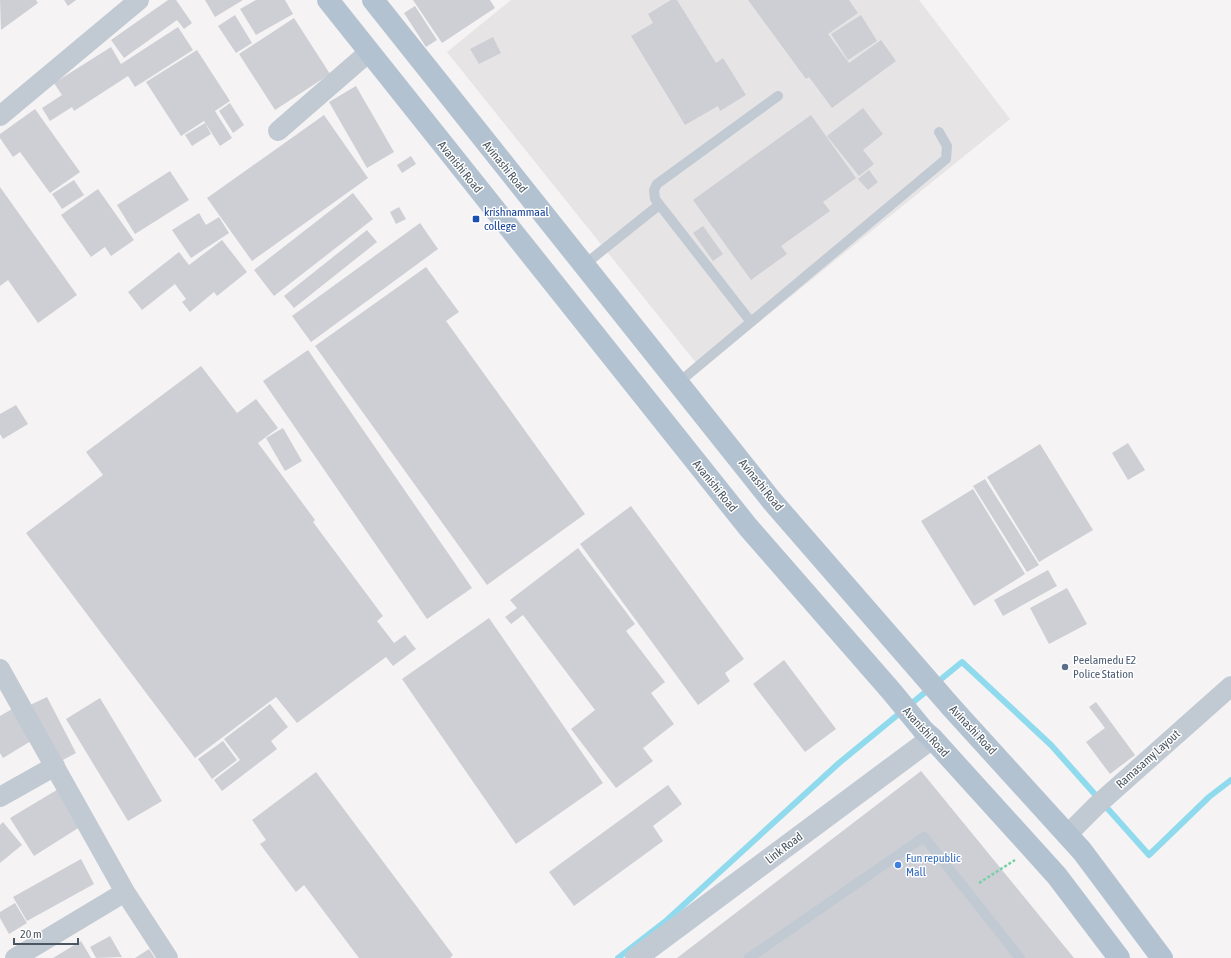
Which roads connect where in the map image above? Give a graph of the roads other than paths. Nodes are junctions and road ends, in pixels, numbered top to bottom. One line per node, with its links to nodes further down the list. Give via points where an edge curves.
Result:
1 (139, 0): 6 (street)
2 (328, 0): 4 (main road, Avanishi Road)
3 (382, 3): 10 (main road, Avinashi Road)
4 (369, 52): 7 (street); 15 (main road, Avanishi Road, via 748,527)
5 (778, 96): 9 (lane, via 657,184 654,190 655,200)
6 (0, 116)
7 (278, 131)
8 (939, 132): 11 (lane, via 947,146 946,159)
9 (659, 205): 10 (lane); 11 (lane)
10 (584, 265): 12 (main road, Avinashi Road)
11 (751, 322): 12 (lane)
12 (678, 382): 18 (main road, Avinashi Road, via 772,501 952,708)
13 (0, 669): 16 (street)
14 (1231, 686): 18 (street, Ramasamy Layout)
15 (928, 735): 22 (street, Link Road); 25 (main road, Avanishi Road, via 1057,876)
16 (55, 766): 17 (street); 19 (street)
17 (0, 797)
18 (1068, 834): 26 (main road, Avinashi Road)
19 (125, 892): 20 (street); 21 (street)
20 (17, 958)
21 (168, 958)
22 (636, 958)
23 (749, 958): 24 (lane, via 924,837)
24 (1020, 958)
25 (1119, 958)
26 (1162, 958)

